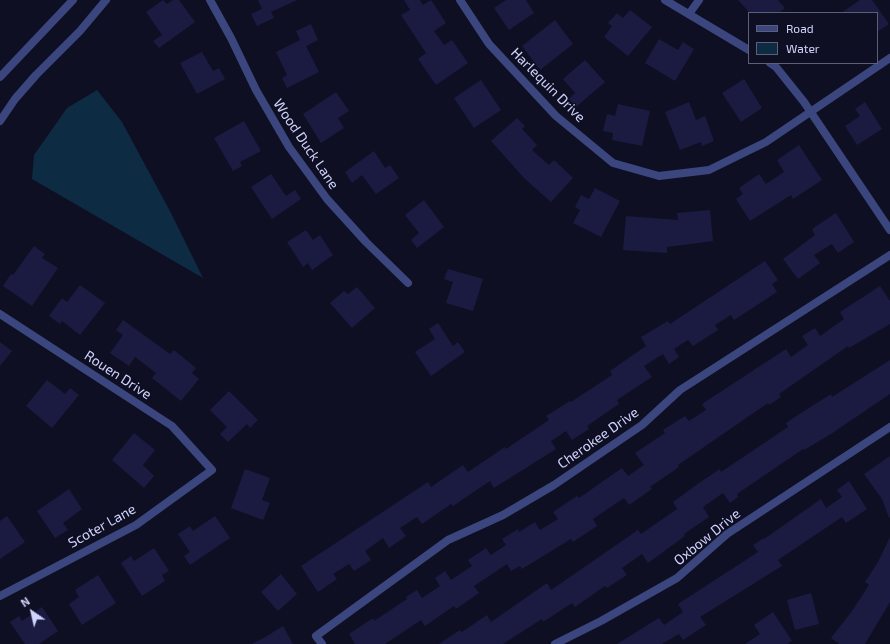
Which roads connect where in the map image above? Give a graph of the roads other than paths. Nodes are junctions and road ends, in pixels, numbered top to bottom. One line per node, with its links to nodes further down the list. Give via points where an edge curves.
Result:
1 (73, 0): 11 (street)
2 (106, 0): 13 (street, via 80,31 36,75)
3 (210, 0): 16 (street, Wood Duck Lane, via 256,90 289,147 327,199)
4 (460, 0): 12 (street, Harlequin Drive, via 489,44 556,116 613,162 659,176 709,170 766,142)
5 (666, 0): 7 (street)
6 (699, 0): 7 (street)
7 (689, 14): 8 (street)
8 (748, 49)
9 (890, 58): 12 (street, Harlequin Drive)
10 (772, 64): 12 (street)
11 (0, 77)
12 (811, 112): 14 (street)
13 (0, 121)
14 (890, 230)
15 (890, 255): 21 (street, Cherokee Drive, via 680,390 642,425 554,485 503,515 448,540 316,636)
16 (408, 283)
17 (0, 314): 19 (street, Rouen Drive, via 172,426)
18 (890, 427): 22 (street, Oxbow Drive, via 727,534 677,578)
19 (212, 470): 20 (street, Scoter Lane, via 136,525)
20 (0, 596)
21 (322, 644)
22 (555, 644)

